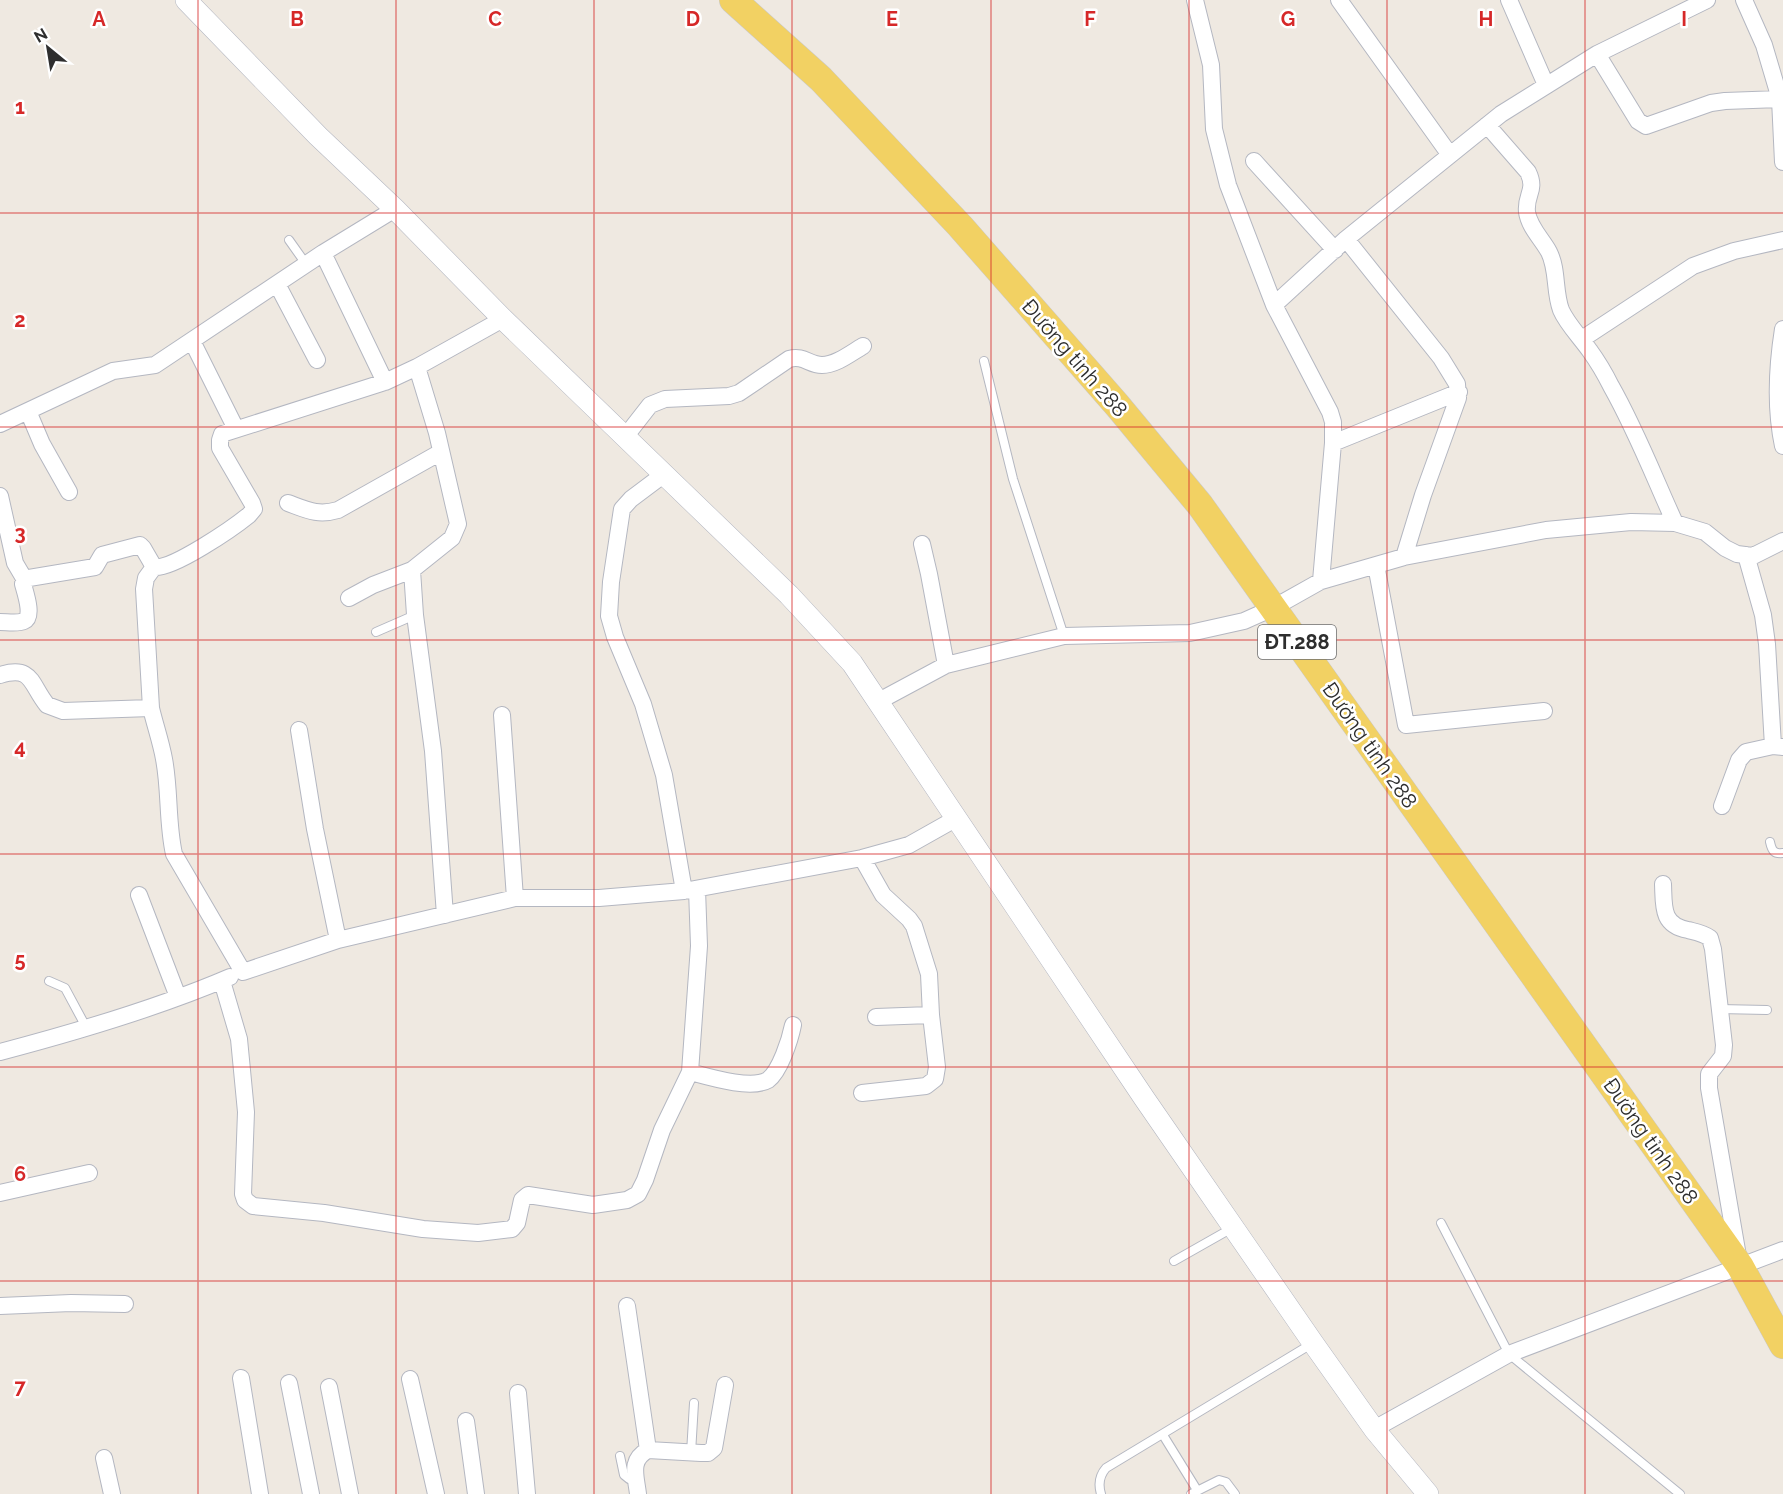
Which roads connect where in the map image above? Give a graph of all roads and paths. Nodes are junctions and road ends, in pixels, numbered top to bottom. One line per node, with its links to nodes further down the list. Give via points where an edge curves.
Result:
1 (186, 0): 15 (street)
2 (733, 0): 55 (main road, Đường tỉnh 288 / ĐT.288, via 821,79 960,226 1200,505)
3 (1195, 0): 22 (street, via 1211,65 1214,129 1228,185)
4 (1339, 0): 12 (street)
5 (1509, 0): 9 (street)
6 (1707, 0): 8 (street)
7 (1744, 0): 10 (street)
8 (1597, 54): 9 (street); 10 (street, via 1638,121 1646,126 1711,103)
9 (1546, 86): 11 (street)
10 (1781, 99): 14 (street)
11 (1487, 125): 12 (street); 25 (street, via 1532,180 1527,212 1550,253 1562,312)
12 (1450, 155): 18 (street)
13 (1254, 161): 18 (street)
14 (1783, 162)
15 (394, 209): 19 (street); 23 (street)
16 (289, 240): 20 (lane)
17 (1783, 240): 25 (street, via 1734,251 1693,266)
18 (1341, 244): 22 (street); 32 (street, via 1441,358)
19 (323, 253): 20 (street); 31 (street)
20 (306, 264): 21 (street)
21 (277, 284): 26 (street); 28 (street)
22 (1274, 305): 37 (street, via 1330,412)
23 (503, 320): 30 (street); 36 (street)
24 (1783, 329): 38 (street, via 1778,367)
25 (1582, 339): 44 (street, via 1616,396)
26 (192, 341): 33 (street, via 155,365 113,371); 35 (street)
27 (863, 346): 36 (street, via 821,365 797,357 789,359 729,396 665,399 650,405)
28 (317, 360)
29 (984, 361): 59 (lane, via 1013,479)
30 (417, 367): 31 (street); 39 (street)
31 (385, 382): 35 (street)
32 (1459, 392): 37 (street); 48 (street)
33 (28, 411): 34 (street); 41 (street)
34 (0, 424)
35 (236, 429): 50 (street, via 222,434 220,448 254,509 186,556 161,568)
36 (625, 437): 40 (street)
37 (1333, 442): 53 (street)
38 (1783, 446)
39 (441, 452): 43 (street, via 338,510 324,514); 51 (street, via 458,524 452,538)
40 (663, 474): 62 (street, via 789,595 852,663); 74 (street, via 622,509 609,616 643,704)
41 (69, 492)
42 (0, 496): 52 (street, via 15,563)
43 (288, 503)
44 (1675, 524): 47 (street, via 1705,532 1725,548); 48 (street, via 1631,522 1546,530)
45 (1783, 541): 47 (street, via 1753,556)
46 (922, 544): 60 (street)
47 (1746, 555): 67 (street, via 1763,615)
48 (1404, 556): 49 (street)
49 (1376, 565): 53 (street); 64 (street, via 1406,725)
50 (154, 567): 52 (street, via 137,545 102,555 94,567); 63 (street, via 144,589)
51 (412, 570): 54 (street); 56 (street)
52 (25, 580): 57 (street, via 28,618)
53 (1321, 581): 55 (street)
54 (349, 598)
55 (1273, 608): 59 (street, via 1244,621 1190,633); 98 (main road, Đường tỉnh 288 / ĐT.288)
56 (415, 615): 58 (lane); 77 (street, via 433,751)
57 (0, 622)
58 (375, 632)
59 (1064, 636): 60 (street)
60 (946, 665): 62 (street)
61 (0, 675): 63 (street, via 12,671 25,673 47,705 63,711)
62 (879, 701): 69 (street)
63 (151, 708): 79 (street, via 164,759 174,854)
64 (1544, 711)
65 (502, 715): 76 (street)
66 (299, 729): 78 (street)
67 (1778, 747): 68 (street, via 1743,754)
68 (1722, 806)
69 (957, 818): 72 (street, via 909,845); 95 (street)
70 (1770, 842): 71 (lane, via 1776,854)
71 (1783, 853)
72 (862, 858): 74 (street); 85 (street, via 883,895 914,926 929,974)
73 (1663, 884): 83 (street, via 1667,918 1677,928 1704,933 1710,938)
74 (691, 890): 76 (street, via 599,898); 90 (street, via 699,946)
75 (139, 895): 82 (street)
76 (515, 898): 77 (street)
77 (445, 915): 78 (street)
78 (338, 940): 79 (street)
79 (243, 972): 81 (street)
80 (49, 981): 88 (lane, via 66,988)
81 (222, 981): 82 (street); 90 (street, via 239,1039 246,1112 243,1194 254,1206 478,1233 512,1229 522,1200 528,1195 593,1205 627,1200 638,1194 645,1180 662,1130)
82 (178, 997): 88 (street)
83 (1719, 1009): 84 (lane); 98 (street, via 1723,1056 1709,1074 1709,1088)
84 (1767, 1010)
85 (931, 1015): 86 (street); 91 (street, via 937,1067 934,1078 926,1086)
86 (876, 1017)
87 (794, 1025): 90 (street, via 777,1070 767,1080 729,1081)
88 (86, 1027): 89 (street)
89 (0, 1052)
90 (690, 1072)
91 (862, 1093)
92 (90, 1173): 93 (street)
93 (0, 1193)
94 (1441, 1223): 104 (lane)
95 (1234, 1227): 97 (lane); 102 (street)
96 (1783, 1250): 98 (street)
97 (1174, 1261)
98 (1740, 1266): 103 (main road, Đường tỉnh 288 / ĐT.288); 104 (street)
99 (125, 1304): 100 (street)
100 (0, 1306)
101 (627, 1306): 115 (street)
102 (1313, 1343): 113 (street); 114 (lane)
103 (1783, 1345)
104 (1509, 1354): 113 (street); 131 (lane)
105 (241, 1378): 122 (street)
106 (410, 1379): 125 (street)
107 (289, 1383): 123 (street)
108 (725, 1385): 116 (street, via 714,1449)
109 (329, 1387): 124 (street)
110 (518, 1393): 127 (street)
111 (694, 1403): 116 (lane)
112 (466, 1421): 126 (street)
113 (1374, 1429): 130 (street)
114 (1163, 1435): 120 (lane); 128 (lane, via 1106,1468 1099,1482)
115 (648, 1450): 116 (street); 119 (street, via 636,1459)
116 (691, 1453)
117 (620, 1456): 119 (lane, via 624,1475)
118 (104, 1458): 121 (street)
119 (637, 1487)
120 (1194, 1492): 129 (lane, via 1219,1480 1226,1482)
121 (112, 1494)
122 (260, 1494)
123 (311, 1494)
124 (350, 1494)
125 (436, 1494)
126 (476, 1494)
127 (527, 1494)
128 (1101, 1494)
129 (1235, 1494)
130 (1428, 1494)
131 (1680, 1494)

